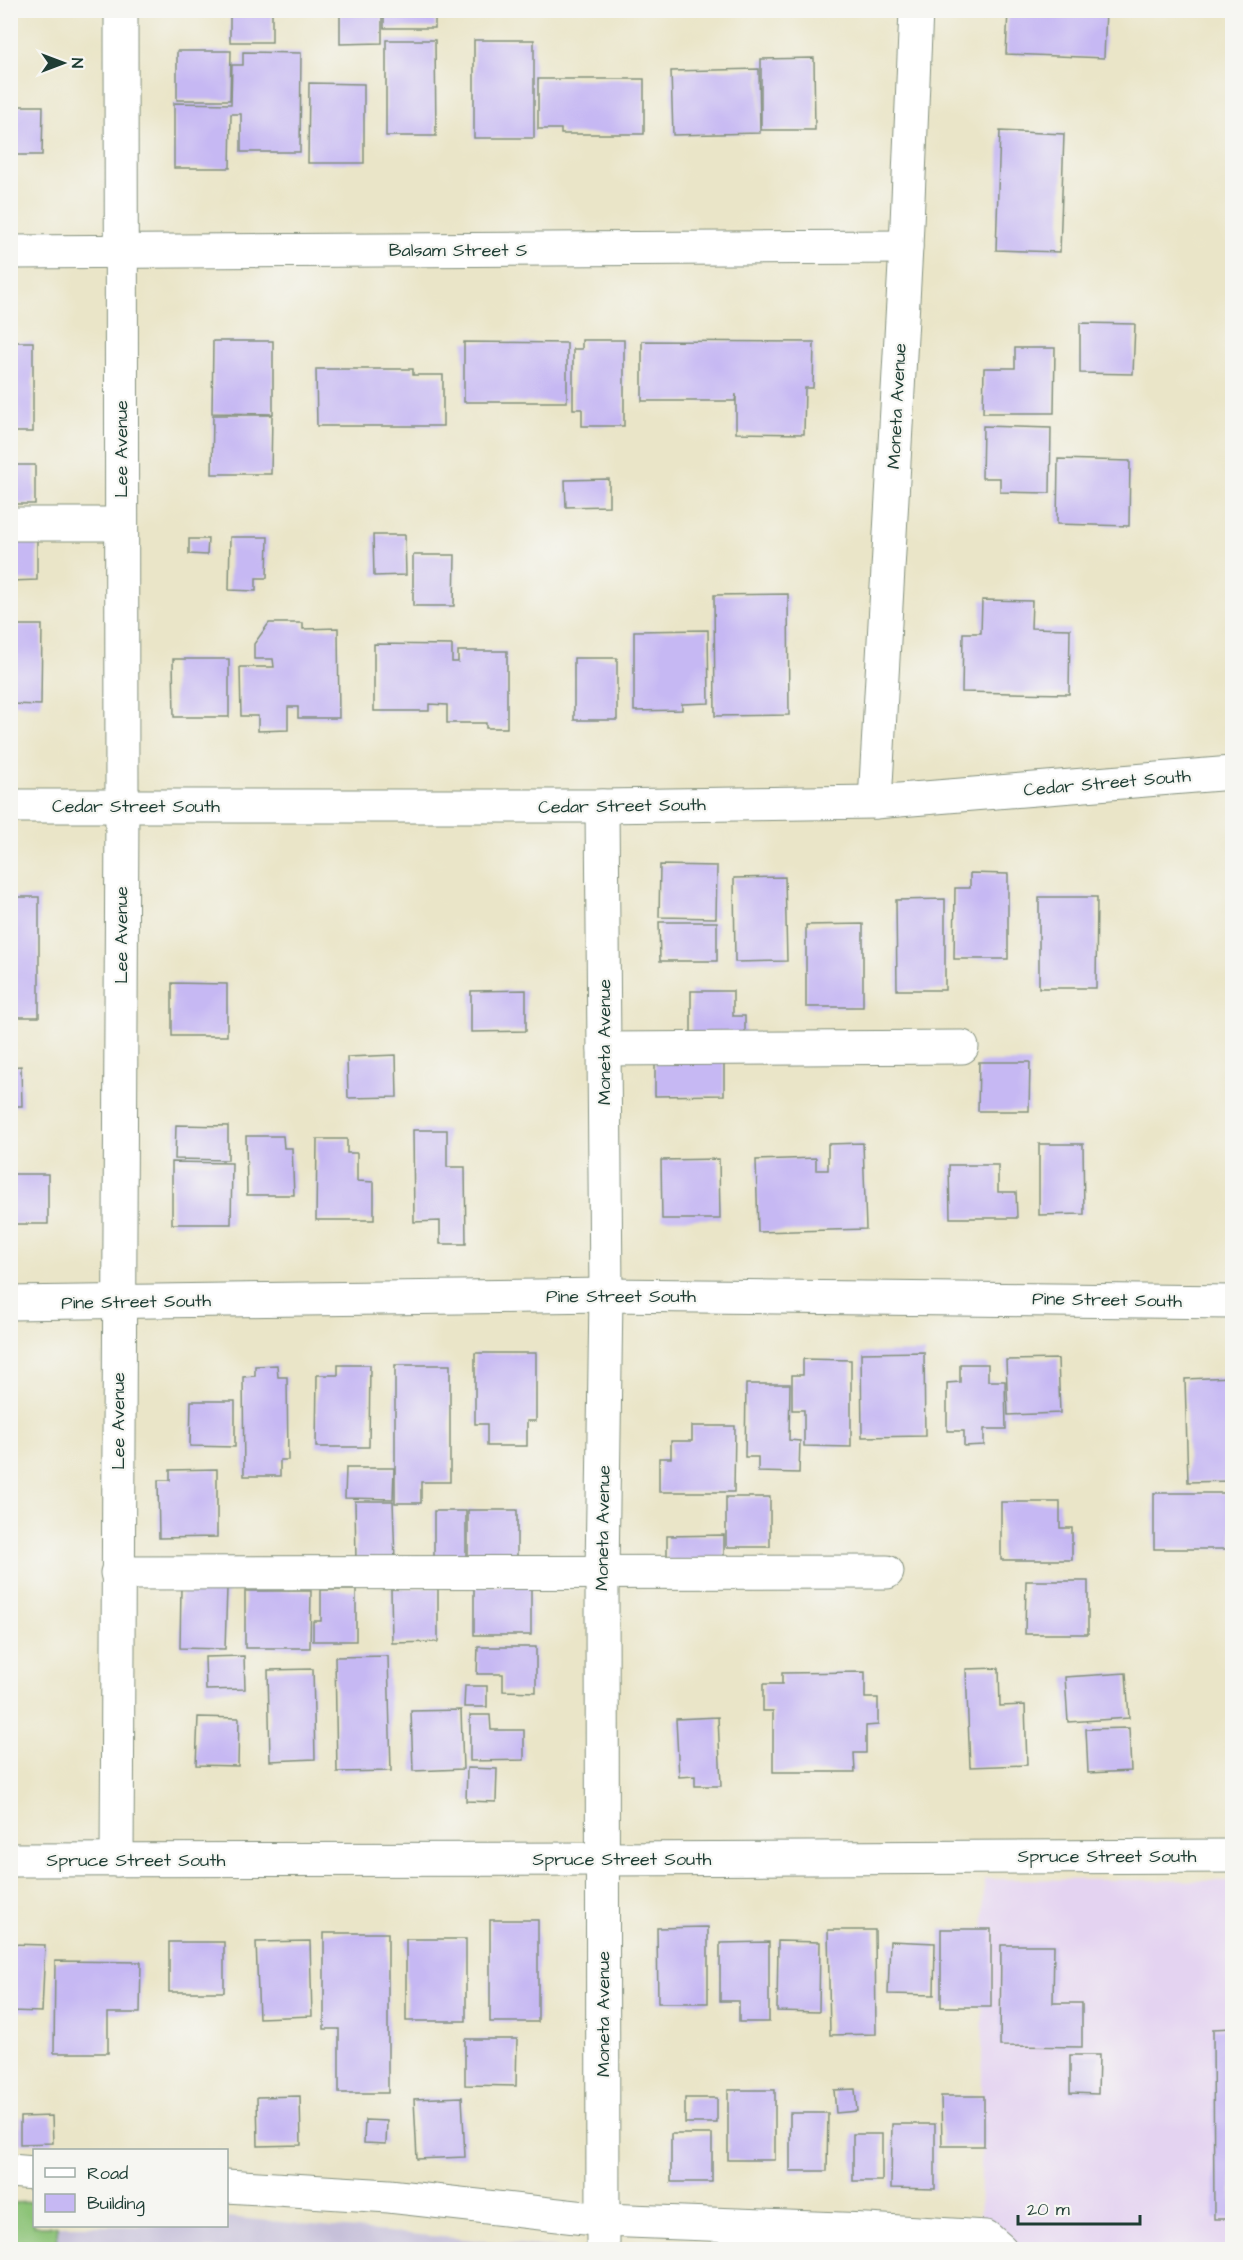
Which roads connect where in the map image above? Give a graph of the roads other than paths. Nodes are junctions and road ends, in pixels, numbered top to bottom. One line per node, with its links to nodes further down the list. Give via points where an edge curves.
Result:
1 (121, 10): 5 (street, Lee Avenue)
2 (916, 10): 3 (street, Moneta Avenue)
3 (906, 247): 5 (street, Balsam Street S); 9 (street, Moneta Avenue)
4 (10, 252): 5 (street, Balsam Street S)
5 (120, 252): 7 (street, Lee Avenue)
6 (10, 524): 7 (street)
7 (121, 524): 10 (street, Lee Avenue)
8 (1233, 772): 9 (street, Cedar Street South)
9 (876, 802): 11 (street, Cedar Street South)
10 (123, 806): 11 (street, Cedar Street South); 12 (street, Cedar Street South); 16 (street, Lee Avenue)
11 (602, 806): 14 (street, Moneta Avenue)
12 (10, 807)
13 (962, 1047): 14 (street)
14 (604, 1049): 15 (street, Moneta Avenue)
15 (606, 1295): 16 (street, Pine Street South); 17 (street, Pine Street South); 21 (street, Moneta Avenue)
16 (118, 1302): 18 (street, Pine Street South); 20 (street, Lee Avenue)
17 (1233, 1302)
18 (10, 1303)
19 (887, 1572): 21 (street)
20 (117, 1573): 21 (street); 25 (street, Lee Avenue)
21 (602, 1573): 23 (street, Moneta Avenue)
22 (1233, 1856): 23 (street, Spruce Street South)
23 (603, 1859): 25 (street, Spruce Street South); 29 (street, Moneta Avenue)
24 (10, 1860): 25 (street, Spruce Street South)
25 (117, 1860)
26 (10, 2171): 27 (street)
27 (33, 2173)
28 (228, 2186): 29 (street, via 389,2196)
29 (603, 2235): 30 (street, via 867,2230 986,2237)
30 (1001, 2250)

